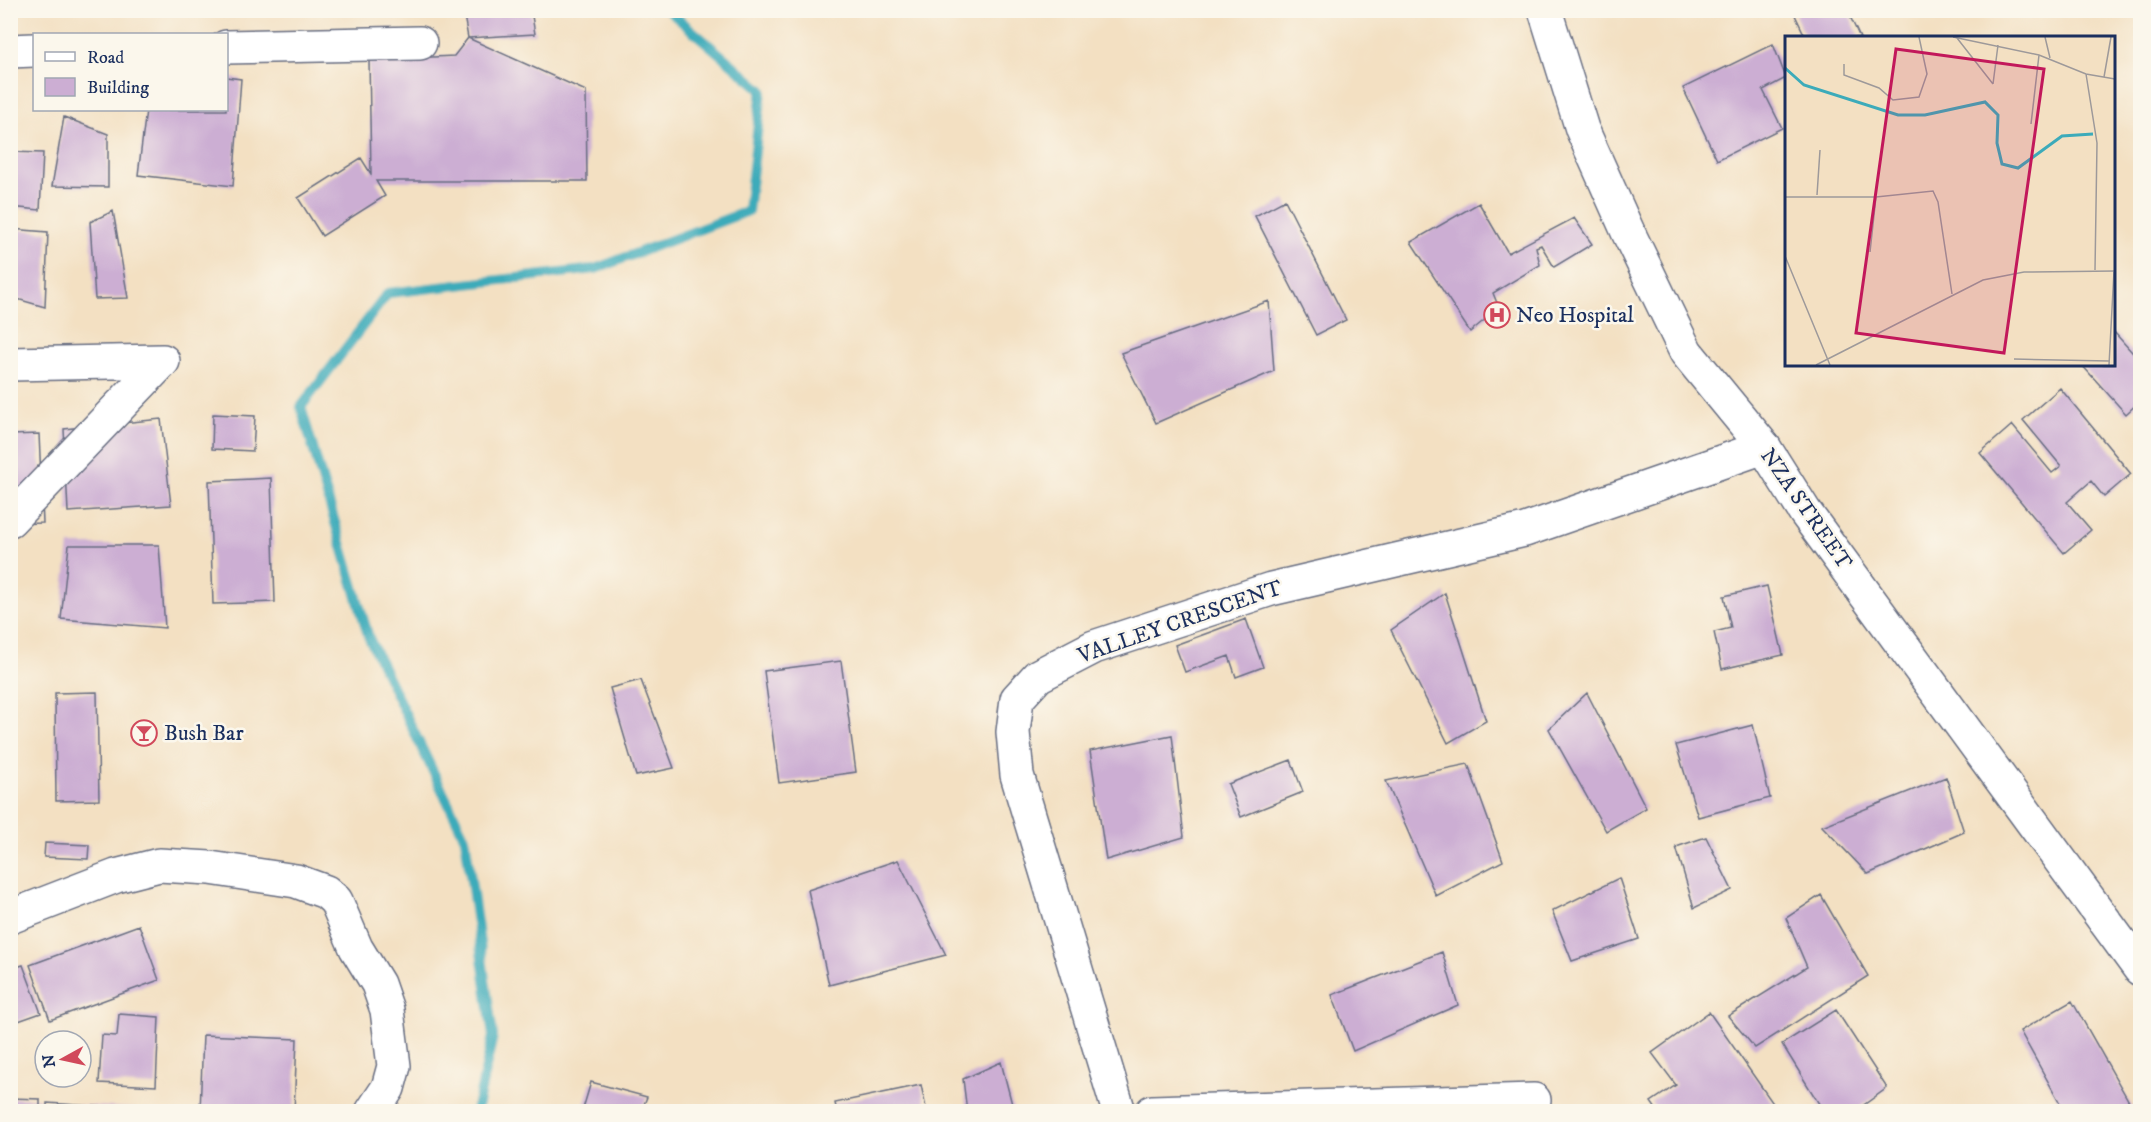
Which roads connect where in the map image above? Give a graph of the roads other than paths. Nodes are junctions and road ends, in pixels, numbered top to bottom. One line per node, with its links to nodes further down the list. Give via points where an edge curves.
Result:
1 (1545, 10): 7 (street, NZA STREET, via 1582,129 1686,352)
2 (420, 43): 3 (street)
3 (228, 47)
4 (33, 50): 5 (street)
5 (10, 51)
6 (10, 364): 8 (street, via 163,361)
7 (1764, 447): 10 (street, NZA STREET, via 1805,512); 13 (street, VALLEY CRESCENT, via 1525,530 1271,589 1094,646 1038,676 1017,699 1013,732 1017,775)
8 (10, 519)
9 (10, 917): 12 (street, via 116,876 159,865 296,881 326,892 336,901 387,1010 394,1066 388,1088)
10 (2140, 969)
11 (1534, 1100): 14 (street)
12 (372, 1112)
13 (1119, 1112)
14 (1152, 1112)

